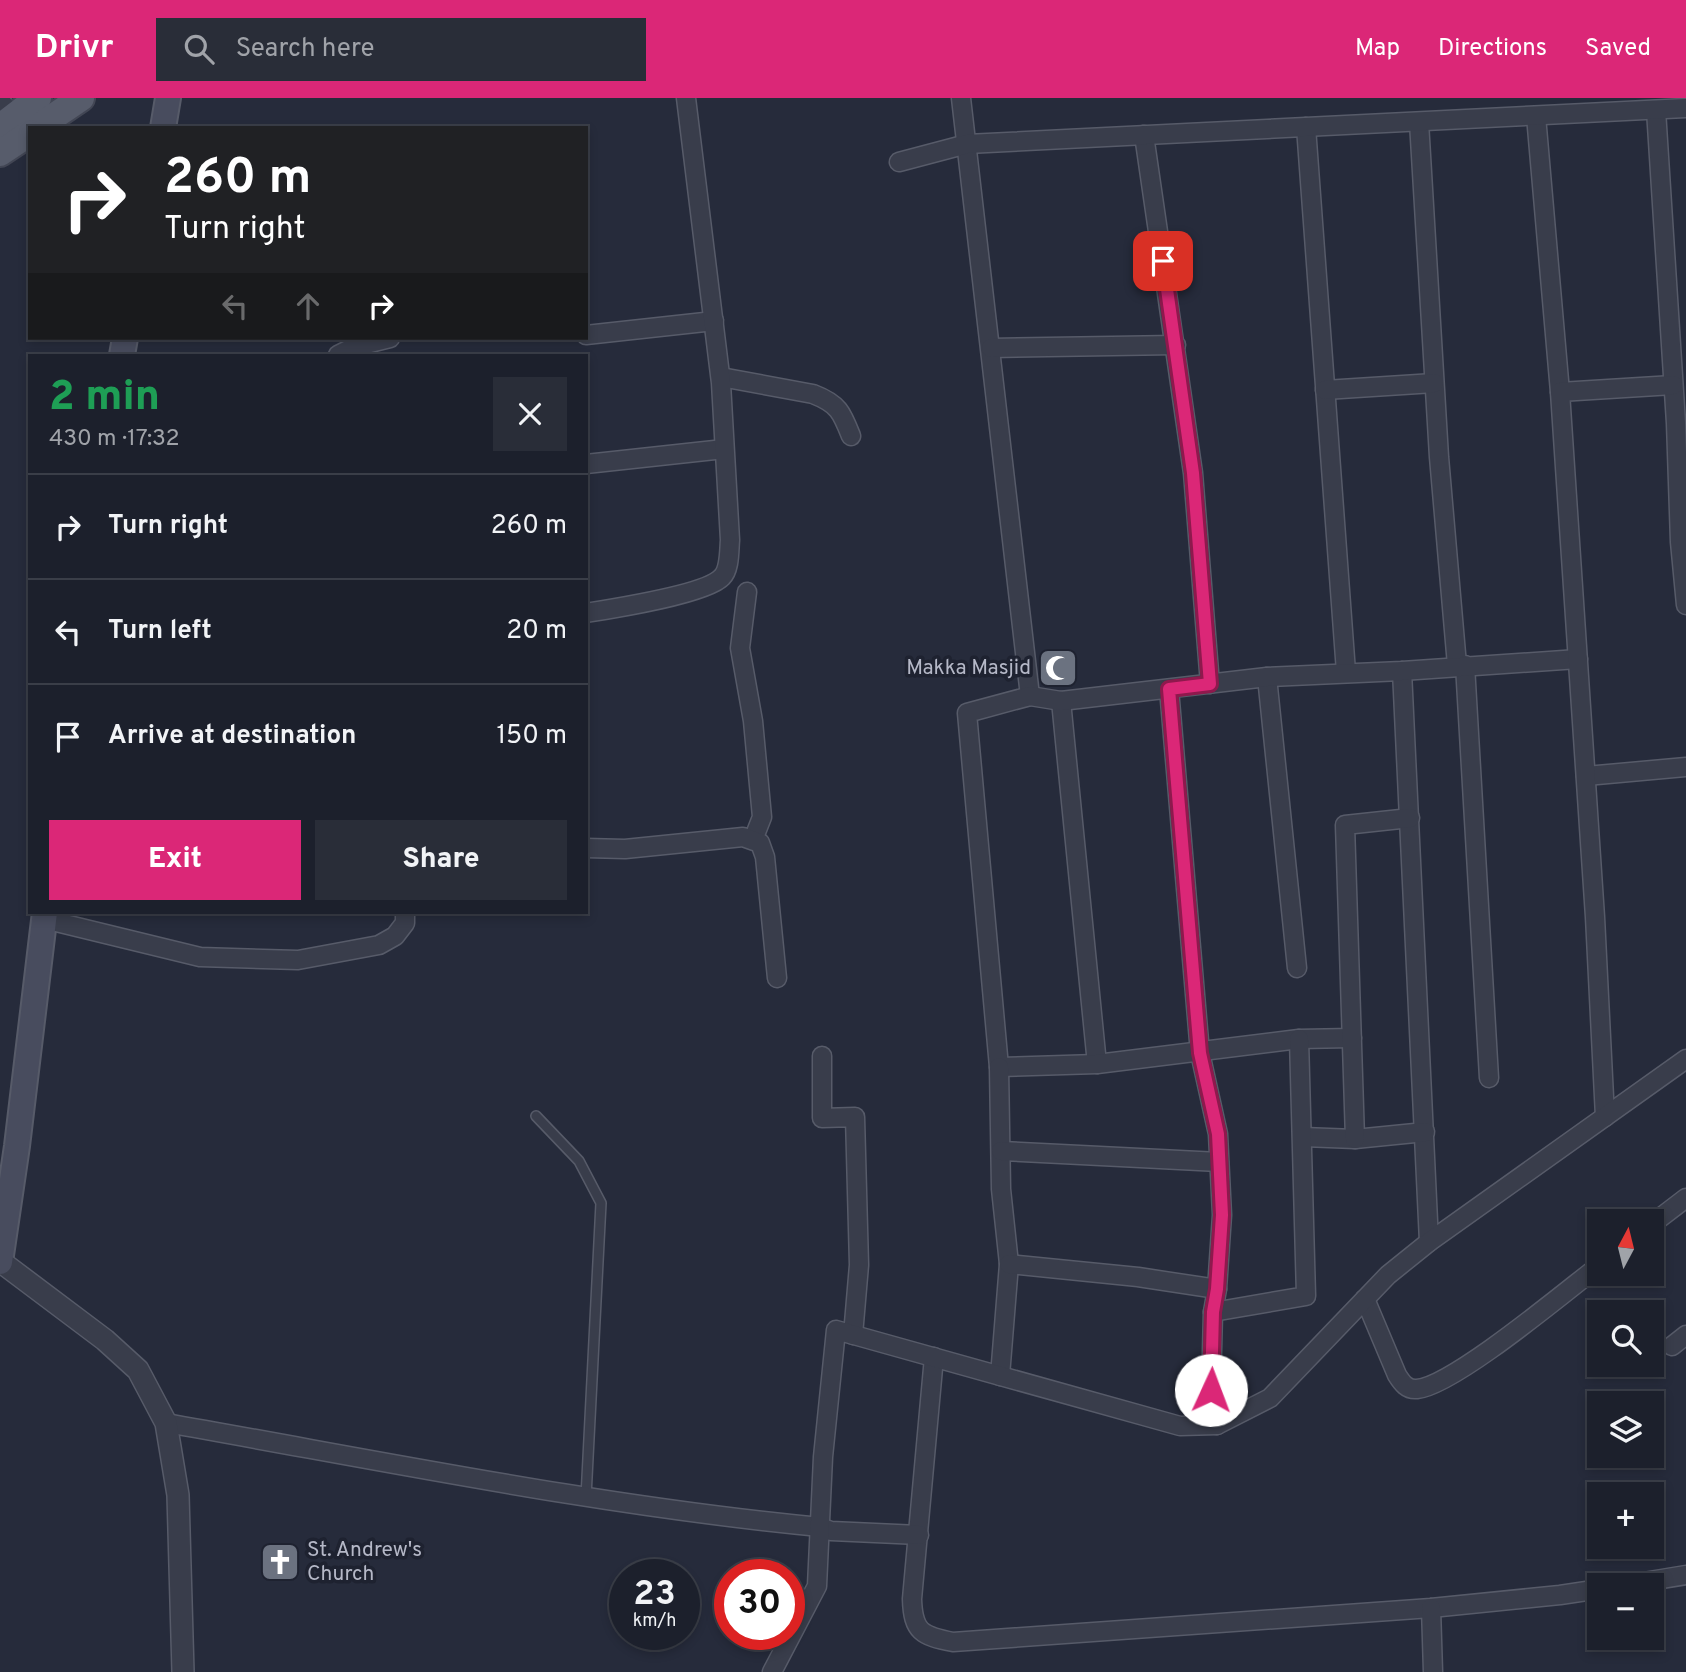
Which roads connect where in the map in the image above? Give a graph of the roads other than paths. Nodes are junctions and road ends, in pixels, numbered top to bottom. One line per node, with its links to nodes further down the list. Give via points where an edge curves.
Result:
1 (81, 98): 8 (main road)
2 (168, 98): 11 (main road)
3 (686, 98): 17 (street)
4 (961, 98): 14 (street)
5 (1579, 106): 7 (street); 9 (street)
6 (1686, 108): 7 (street)
7 (1656, 110): 25 (street)
8 (21, 113): 15 (main road)
9 (1535, 116): 10 (street); 27 (street)
10 (1419, 122): 12 (street); 24 (street)
11 (163, 126)
12 (1306, 127): 13 (street); 26 (street)
13 (1144, 135): 14 (street); 20 (street)
14 (967, 144): 16 (street); 21 (street)
15 (0, 153)
16 (899, 162)
17 (714, 321): 18 (street); 23 (street)
18 (588, 335)
19 (382, 340): 22 (street)
20 (1176, 345): 21 (street); 40 (street, via 1193,473)
21 (991, 348): 42 (street)
22 (340, 354)
23 (721, 377): 28 (street, via 825,398 836,405); 29 (street)
24 (1434, 383): 26 (street); 36 (street)
25 (1673, 385): 27 (street); 31 (street)
26 (1325, 390): 38 (street)
27 (1560, 392): 35 (street)
28 (851, 436)
29 (724, 449): 30 (street); 34 (street, via 730,540 723,577 642,604)
30 (588, 464)
31 (1683, 542): 33 (street)
32 (747, 592): 47 (street, via 740,648 762,817)
33 (1686, 605)
34 (588, 613)
35 (1578, 659): 36 (street); 45 (street)
36 (1461, 665): 37 (street); 60 (street)
37 (1402, 671): 38 (street); 46 (street)
38 (1346, 672): 39 (street)
39 (1267, 677): 40 (street); 51 (street)
40 (1210, 684): 41 (street)
41 (1169, 689): 43 (street); 55 (street)
42 (1030, 696): 43 (street); 59 (street, via 967,713)
43 (1061, 701): 58 (street)
44 (1686, 767): 45 (street)
45 (1586, 776): 62 (street)
46 (1410, 818): 54 (street, via 1345,825); 63 (street)
47 (753, 840): 48 (street); 52 (street, via 760,843 765,856)
48 (588, 848)
49 (405, 914): 50 (street, via 405,923 395,936 379,945 298,960 200,957)
50 (44, 916): 71 (main road)
51 (1297, 968)
52 (778, 978)
53 (1299, 1038): 54 (street); 55 (street); 64 (street)
54 (1352, 1038): 65 (street)
55 (1200, 1053): 58 (street); 67 (street, via 1218,1134)
56 (822, 1056): 77 (street, via 822,1118 855,1117 859,1265)
57 (1686, 1059): 62 (street)
58 (1097, 1064): 59 (street)
59 (999, 1067): 66 (street)
60 (1489, 1078)
61 (536, 1116): 84 (lane, via 579,1161 601,1203)
62 (1605, 1117): 70 (street)
63 (1425, 1132): 65 (street); 70 (street)
64 (1303, 1137): 65 (street); 76 (street, via 1306,1296)
65 (1354, 1139)
66 (1001, 1152): 67 (street); 72 (street)
67 (1219, 1162): 74 (street, via 1222,1215)
68 (1686, 1198): 69 (street)
69 (1664, 1215)
70 (1429, 1242): 75 (street)
71 (0, 1262): 82 (street, via 138,1370)
72 (1009, 1264): 74 (street); 81 (street)
73 (1587, 1275): 75 (street, via 1486,1352 1444,1379 1417,1389 1409,1388 1397,1375)
74 (1217, 1289): 76 (street)
75 (1365, 1299): 83 (street, via 1270,1398)
76 (1213, 1312): 83 (street, via 1211,1390)
77 (853, 1335): 80 (street); 85 (street, via 836,1330)
78 (1686, 1335): 79 (street)
79 (1672, 1346)
80 (934, 1357): 81 (street); 86 (street)
81 (1000, 1376): 83 (street, via 1180,1426)
82 (166, 1423): 84 (street); 91 (street, via 178,1495)
83 (1217, 1425)
84 (586, 1497): 85 (street)
85 (820, 1527): 86 (street); 92 (street, via 817,1586)
86 (919, 1535): 90 (street, via 912,1616 919,1630 930,1637 953,1642)
87 (1686, 1575): 88 (street)
88 (1664, 1579)
89 (1587, 1591): 90 (street)
90 (1431, 1608): 93 (street)
91 (183, 1672)
92 (772, 1672)
93 (1433, 1672)

